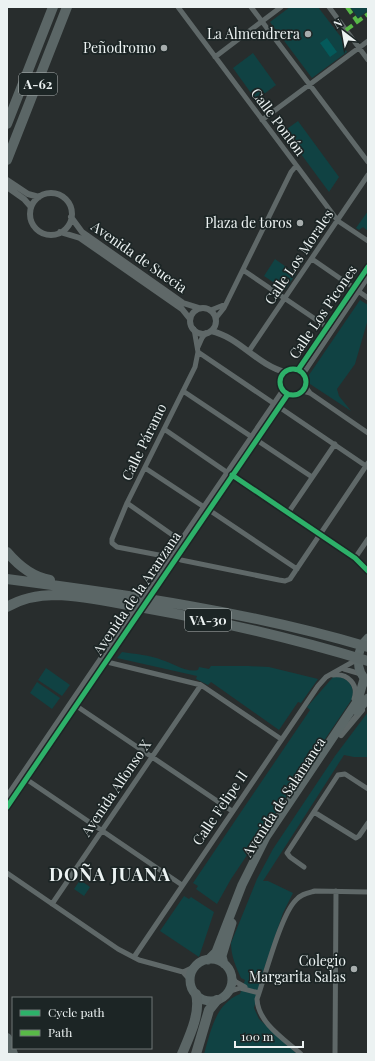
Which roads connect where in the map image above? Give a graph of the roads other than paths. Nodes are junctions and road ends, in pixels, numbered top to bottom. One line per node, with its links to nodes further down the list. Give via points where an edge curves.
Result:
1 (53, 7): 14 (highway, A-62)
2 (67, 7): 15 (highway, A-62)
3 (178, 7): 10 (street, Calle Pontón)
4 (251, 7): 7 (street)
5 (281, 7): 7 (street)
6 (329, 7): 9 (street)
7 (262, 21): 10 (street); 12 (street)
8 (368, 41): 9 (street)
9 (359, 47): 11 (street); 12 (street)
10 (215, 57): 13 (street, Calle Pontón)
11 (368, 60)
12 (309, 85): 13 (street); 16 (street)
13 (262, 120): 17 (street, Calle Pontón)
14 (7, 124)
15 (7, 160)
16 (368, 162)
17 (296, 166): 25 (street, Calle Pontón); 30 (street)
18 (368, 175): 25 (street, Calle Los Morales)
19 (7, 180): 21 (street)
20 (7, 187): 21 (street)
21 (20, 192): 22 (street); 23 (street)
22 (39, 197): 23 (street); 24 (street, via 51,193 62,196 70,205)
23 (31, 207): 26 (street, via 32,223 39,231 50,234)
24 (71, 217): 26 (street); 36 (street, Avenida de Suecia, via 82,232 183,303)
25 (338, 221): 27 (street, Calle Pontón); 28 (street, Calle Los Morales)
26 (60, 232): 38 (street, Avenida de Suecia, via 80,238 182,309)
27 (368, 241)
28 (312, 259): 32 (street); 33 (street, Calle Los Morales)
29 (368, 268): 32 (street, Calle Los Picones)
30 (243, 270): 33 (street); 35 (street)
31 (368, 277): 32 (street, Calle Los Picones)
32 (356, 290): 34 (street); 40 (street, Calle Los Picones); 46 (street, Calle Los Picones)
33 (285, 298): 40 (street); 45 (street, Calle Los Morales)
34 (368, 298)
35 (227, 303): 37 (street); 39 (street)
36 (199, 308): 37 (street); 38 (street)
37 (211, 310): 39 (street)
38 (190, 319): 41 (street)
39 (216, 320): 42 (street); 43 (street)
40 (327, 327): 46 (street, Calle Los Picones)
41 (194, 329): 42 (street, via 199,333); 44 (street, Calle Páramo)
42 (208, 332): 43 (street); 44 (street, Calle Páramo, via 202,338)
43 (223, 334): 45 (street)
44 (198, 350): 49 (street, Calle Páramo, via 196,367); 51 (street)
45 (249, 351): 47 (street)
46 (300, 372): 47 (street, via 291,370); 48 (street, via 306,380)
47 (283, 375): 50 (street, via 280,386)
48 (304, 388): 50 (street, via 295,395); 53 (street)
49 (183, 391): 52 (street, Calle Páramo); 54 (street)
50 (286, 392): 51 (street, Avenida de la Aranzana)
51 (277, 405): 54 (street, Avenida de la Aranzana); 55 (street)
52 (164, 429): 57 (street, Calle Páramo); 58 (street)
53 (368, 433)
54 (254, 439): 58 (street, Avenida de la Aranzana); 59 (street)
55 (335, 444): 56 (street); 59 (street)
56 (367, 464): 63 (street)
57 (145, 468): 60 (street, Calle Páramo); 61 (street)
58 (230, 474): 61 (street, Avenida de la Aranzana); 62 (street)
59 (312, 478): 62 (street)
60 (127, 503): 65 (street); 67 (street, Calle Páramo, via 112,536 112,543)
61 (206, 508): 65 (street, Avenida de la Aranzana); 70 (street); 73 (street, Avenida de la Aranzana)
62 (288, 513): 63 (street)
63 (320, 535): 68 (street); 70 (street)
64 (368, 539): 68 (street)
65 (181, 541): 73 (street, Avenida de la Aranzana)
66 (7, 552): 75 (highway, via 24,568 45,579)
67 (164, 556)
68 (355, 558): 71 (street)
69 (181, 560): 70 (street, via 285,581 290,579)
70 (296, 569)
71 (368, 570)
72 (7, 579): 75 (highway)
73 (157, 581): 80 (street, Avenida de la Aranzana)
74 (7, 585): 76 (highway)
75 (98, 590): 79 (highway, VA-30, via 229,612)
76 (84, 598): 77 (highway, via 37,596 19,600); 81 (highway, VA-30, via 226,624)
77 (7, 607)
78 (368, 638): 81 (highway, via 360,650)
79 (368, 647)
80 (102, 660): 85 (street); 88 (street, Avenida de la Aranzana); 94 (street, Avenida de la Aranzana)
81 (363, 660): 82 (street, Calle Felipe II); 84 (highway)
82 (343, 669): 83 (street, Calle Felipe II); 84 (street, via 356,671)
83 (330, 675): 89 (street, Avenida de Salamanca, via 346,676 354,684 355,698); 90 (street, Calle Felipe II, via 318,686)
84 (365, 678): 89 (highway, Avenida de Salamanca, via 358,700)
85 (201, 685): 90 (street); 91 (street, Avenida Alfonso X)
86 (368, 698): 89 (highway, Avenida de Salamanca)
87 (368, 703): 89 (street)
88 (76, 705): 91 (street); 92 (street, Avenida de la Aranzana)
89 (339, 733): 107 (highway, Avenida de Salamanca, via 266,838 242,885 216,952); 108 (highway, Avenida de Salamanca, via 270,840 257,865 235,914 222,956)
90 (281, 739): 96 (street, Calle Felipe II)
91 (152, 756): 96 (street); 99 (street, Avenida Alfonso X)
92 (26, 779): 95 (street, Avenida de la Aranzana); 99 (street)
93 (368, 789): 97 (street, via 341,773)
94 (7, 797)
95 (7, 807)
96 (232, 811): 102 (street, Calle Felipe II)
97 (314, 812): 98 (street, via 356,838); 100 (street, via 287,853)
98 (368, 822)
99 (103, 831): 102 (street); 105 (street, Avenida Alfonso X)
100 (304, 867)
101 (7, 873): 105 (street)
102 (182, 885): 106 (street, Calle Felipe II)
103 (336, 891): 104 (street); 114 (street, via 307,893 296,899 290,907); 122 (street)
104 (368, 892)
105 (52, 904): 106 (street)
106 (134, 957): 110 (street)
107 (208, 960): 108 (highway); 109 (highway)
108 (224, 964): 111 (highway)
109 (196, 966): 110 (street); 112 (highway)
110 (183, 972): 112 (street)
111 (232, 977): 113 (highway); 114 (street, via 240,985)
112 (191, 981): 115 (highway)
113 (228, 992): 114 (street, via 235,988); 116 (highway)
114 (258, 993): 121 (street, via 259,1013)
115 (196, 994): 116 (highway, via 206,1000); 119 (highway, via 196,1012)
116 (217, 1000): 120 (highway, via 209,1010)
117 (7, 1038): 118 (highway)
118 (13, 1054)
119 (182, 1054)
120 (196, 1054)
121 (301, 1054)
122 (335, 1054)

